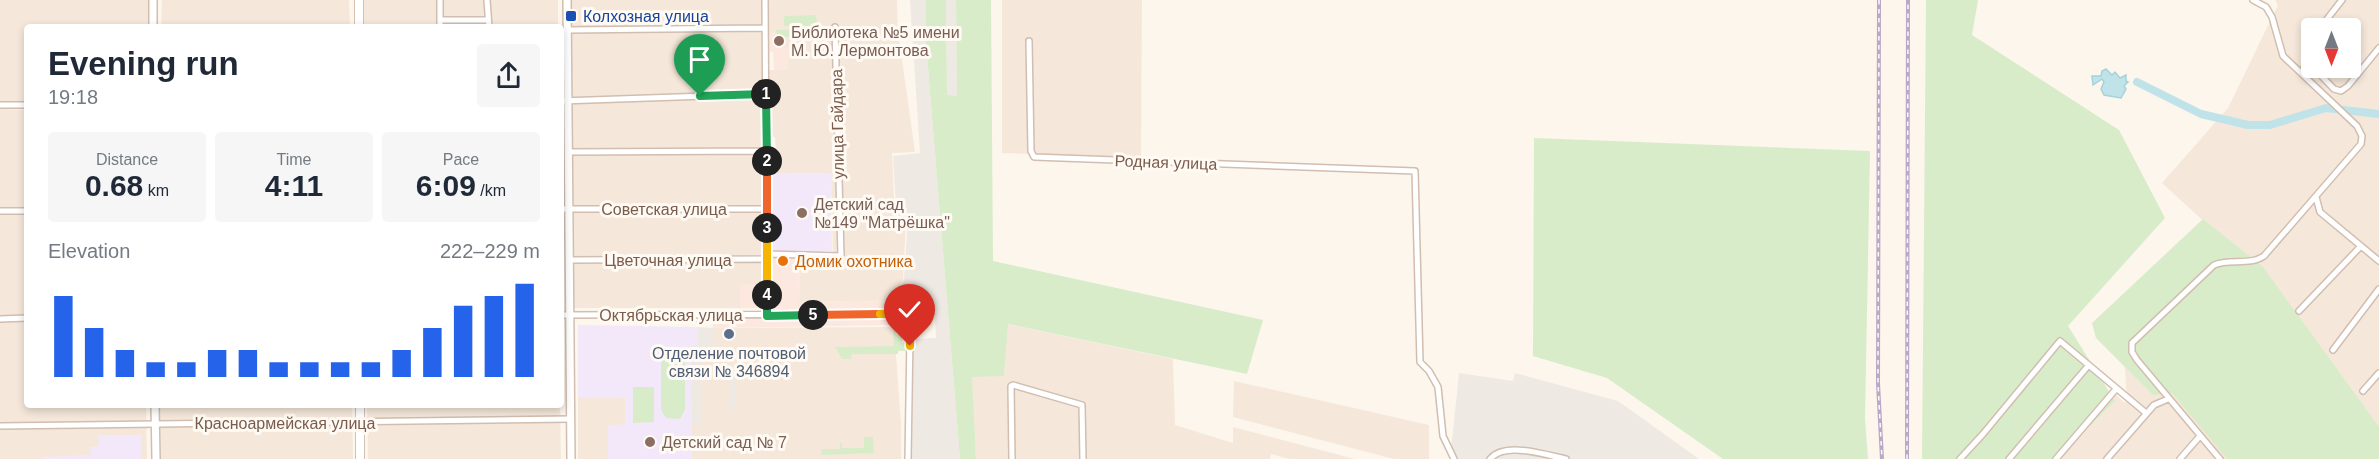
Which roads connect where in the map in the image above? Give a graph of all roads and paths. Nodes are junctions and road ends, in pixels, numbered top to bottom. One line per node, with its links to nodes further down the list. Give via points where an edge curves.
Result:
1 (153, 0): 11 (street)
2 (359, 0): 12 (main road)
3 (440, 0): 13 (street)
4 (488, 0): 10 (street)
5 (567, 0): 17 (street)
6 (765, 0): 16 (street)
7 (2253, 0): 21 (street, via 2272,16 2283,56)
8 (2342, 0): 9 (street)
9 (2328, 18)
10 (488, 20): 13 (street); 14 (street)
11 (153, 24)
12 (359, 24)
13 (440, 24)
14 (489, 24)
15 (835, 27): 37 (street, улица Гайдара, via 841,256)
16 (765, 28): 17 (street); 25 (street)
17 (567, 30): 26 (street)
18 (1029, 41): 67 (street, Родная улица, via 1034,157 1415,171 1420,362 1438,387 1443,436)
19 (2379, 48): 20 (street)
20 (2361, 70)
21 (2301, 72)
22 (2307, 78): 31 (street, via 2357,126 2362,136 2361,144)
23 (2324, 78): 24 (street, via 2341,91)
24 (2355, 78)
25 (766, 94): 26 (street); 29 (street)
26 (564, 101): 30 (street)
27 (0, 105): 28 (street)
28 (24, 105)
29 (767, 151): 30 (street); 33 (street)
30 (568, 152): 32 (street)
31 (2316, 197): 36 (street, via 2320,212); 52 (street, via 2264,256 2214,265 2132,343 2137,360)
32 (565, 209): 33 (street, Советская улица); 38 (street)
33 (767, 209): 37 (street)
34 (0, 211): 35 (street)
35 (24, 211)
36 (2361, 246): 39 (street); 41 (street)
37 (767, 257): 38 (street, Цветочная улица); 44 (street)
38 (569, 260): 43 (street)
39 (2379, 261)
40 (2379, 289): 47 (street)
41 (2298, 311)
42 (564, 315): 43 (street, Октябрьская улица)
43 (570, 315): 44 (street, Октябрьская улица); 56 (street)
44 (767, 316): 64 (street, Октябрьская улица, via 889,314 903,321 910,336)
45 (24, 318): 46 (street)
46 (0, 319)
47 (2333, 350)
48 (2088, 366): 50 (street); 70 (street, via 2060,341); 71 (street)
49 (2379, 373): 51 (street)
50 (2116, 389): 55 (street); 72 (street)
51 (2363, 391)
52 (2168, 399): 55 (street); 60 (street)
53 (155, 408): 58 (street)
54 (360, 408): 57 (main road)
55 (2146, 413): 73 (street)
56 (571, 419): 57 (street, Красноармейская улица); 63 (street)
57 (360, 423): 58 (street, Красноармейская улица); 62 (main road)
58 (156, 424): 59 (street, Красноармейская улица); 61 (street)
59 (0, 426)
60 (2200, 436): 74 (street); 75 (street)
61 (156, 459)
62 (360, 459)
63 (572, 459)
64 (908, 459)
65 (1012, 459): 66 (street, via 1012,385 1082,405)
66 (1083, 459)
67 (1454, 459)
68 (1490, 459): 69 (street, via 1507,450)
69 (1566, 459)
70 (1960, 459)
71 (2009, 459)
72 (2056, 459)
73 (2107, 459)
74 (2180, 459)
75 (2220, 459)

